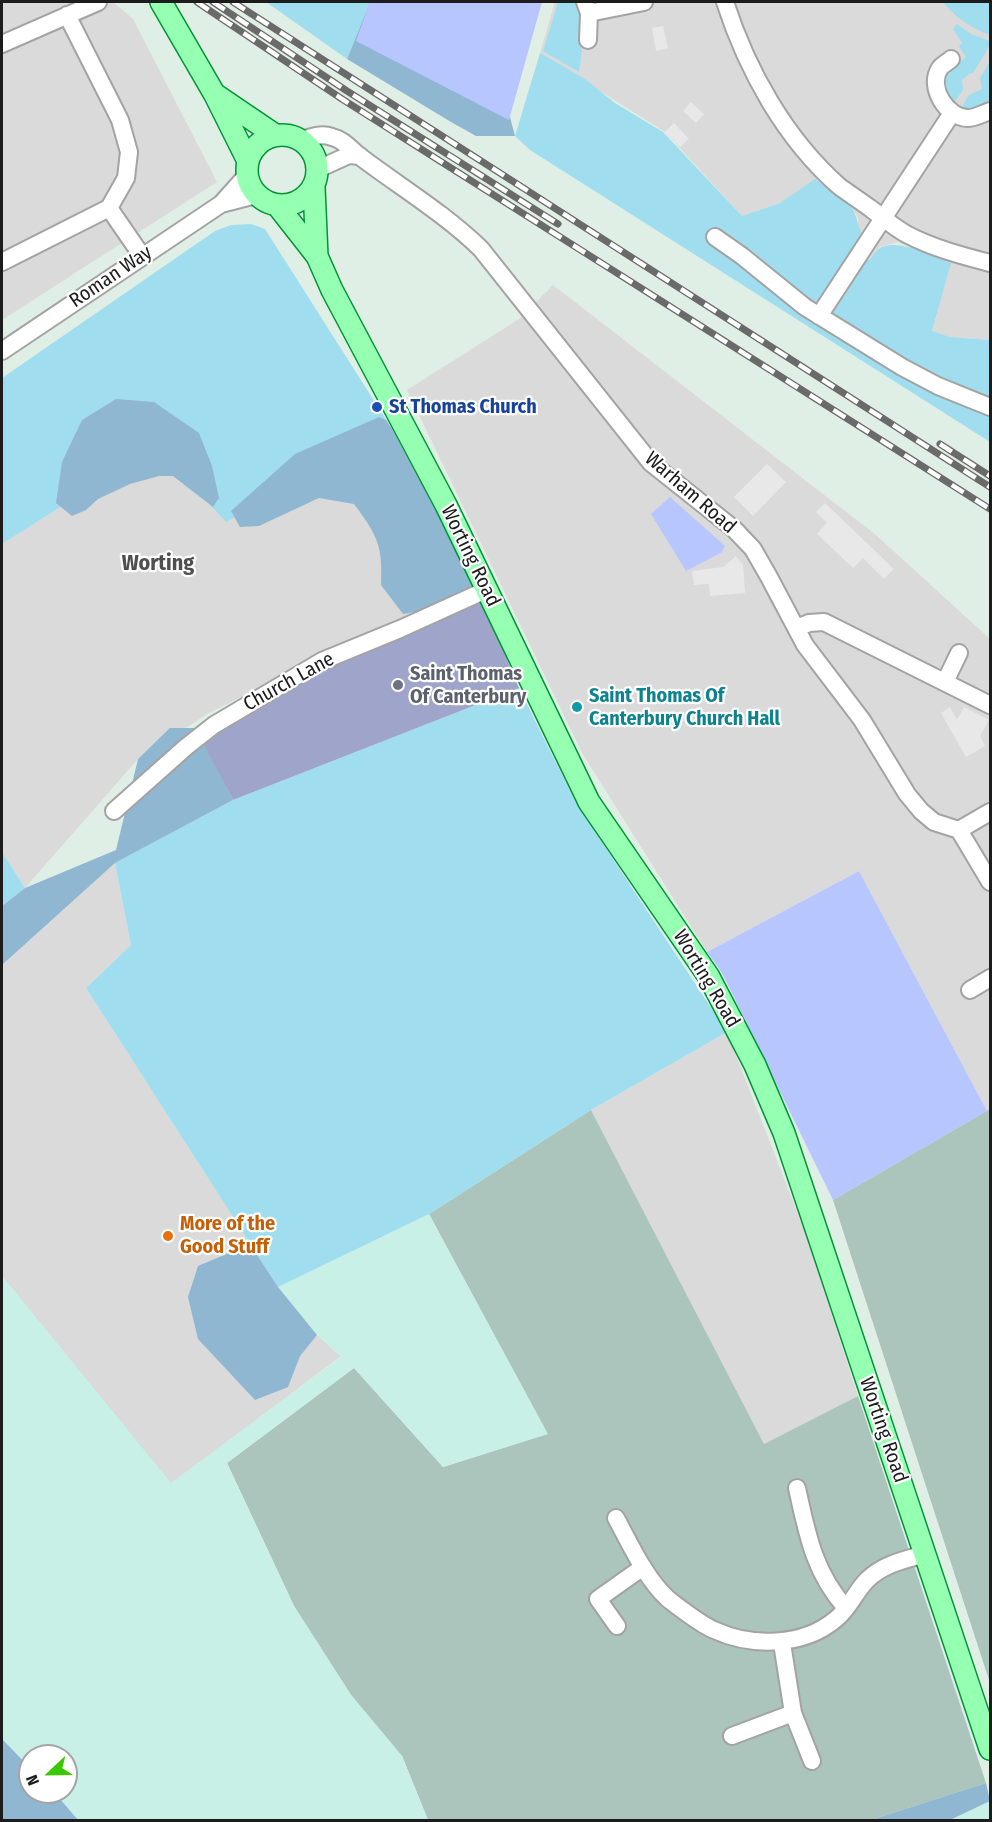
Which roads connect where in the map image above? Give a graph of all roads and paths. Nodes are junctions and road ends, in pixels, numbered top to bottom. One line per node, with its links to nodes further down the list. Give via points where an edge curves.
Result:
1 (98, 2): 6 (street)
2 (161, 2): 10 (main road)
3 (644, 2): 5 (street)
4 (725, 2): 22 (street, via 736,37 785,124 811,158 841,187)
5 (587, 7): 7 (street)
6 (67, 15): 8 (street); 21 (street, via 120,120 129,152 126,178)
7 (588, 40)
8 (2, 44)
9 (951, 59): 12 (street, via 939,68 937,89)
10 (215, 95): 13 (main road); 16 (main road)
11 (990, 111): 12 (street, via 969,118)
12 (952, 113): 22 (street)
13 (275, 135): 14 (main road); 16 (main road, via 257,145 249,155)
14 (300, 141): 15 (street, Warham Road, via 315,135 331,136); 17 (main road, via 316,158)
15 (360, 156): 17 (street, via 349,155); 32 (street, Warham Road, via 459,228 481,249 651,463 734,529 753,549)
16 (248, 168): 18 (main road, via 248,181); 19 (street, Roman Way)
17 (316, 178): 20 (main road, via 304,199); 25 (main road, Worting Road)
18 (256, 195): 19 (street, Roman Way); 20 (main road)
19 (221, 204): 24 (street, Roman Way)
20 (277, 206): 25 (main road, Worting Road)
21 (109, 208): 24 (street); 26 (street)
22 (884, 218): 27 (street, via 907,234); 28 (street)
23 (714, 237): 28 (street)
24 (142, 256): 29 (street, Roman Way)
25 (317, 256): 31 (main road, Worting Road)
26 (2, 262)
27 (990, 263)
28 (819, 316): 30 (street, via 920,377)
29 (2, 351)
30 (990, 407)
31 (486, 590): 36 (street, Church Lane, via 322,661 214,725); 44 (main road, Worting Road, via 589,802 709,977 754,1065 784,1133)
32 (797, 628): 34 (street, via 824,622); 38 (street, Warham Road, via 805,645 862,720 907,794 934,822)
33 (959, 653): 34 (street)
34 (945, 682): 35 (street)
35 (990, 705)
36 (114, 812)
37 (990, 812): 38 (street)
38 (959, 830): 39 (street)
39 (990, 882)
40 (990, 978): 41 (street)
41 (970, 990)
42 (797, 1488): 46 (street, via 816,1560 831,1591)
43 (615, 1518): 45 (street)
44 (925, 1554): 46 (street, via 884,1567 866,1581); 51 (main road, Worting Road)
45 (643, 1567): 47 (street, via 598,1599); 48 (street, via 667,1598 713,1630 746,1640)
46 (846, 1608): 48 (street, via 815,1632)
47 (617, 1626)
48 (782, 1643): 49 (street)
49 (793, 1713): 50 (street); 52 (street)
50 (732, 1736)
51 (990, 1749)
52 (812, 1761)

